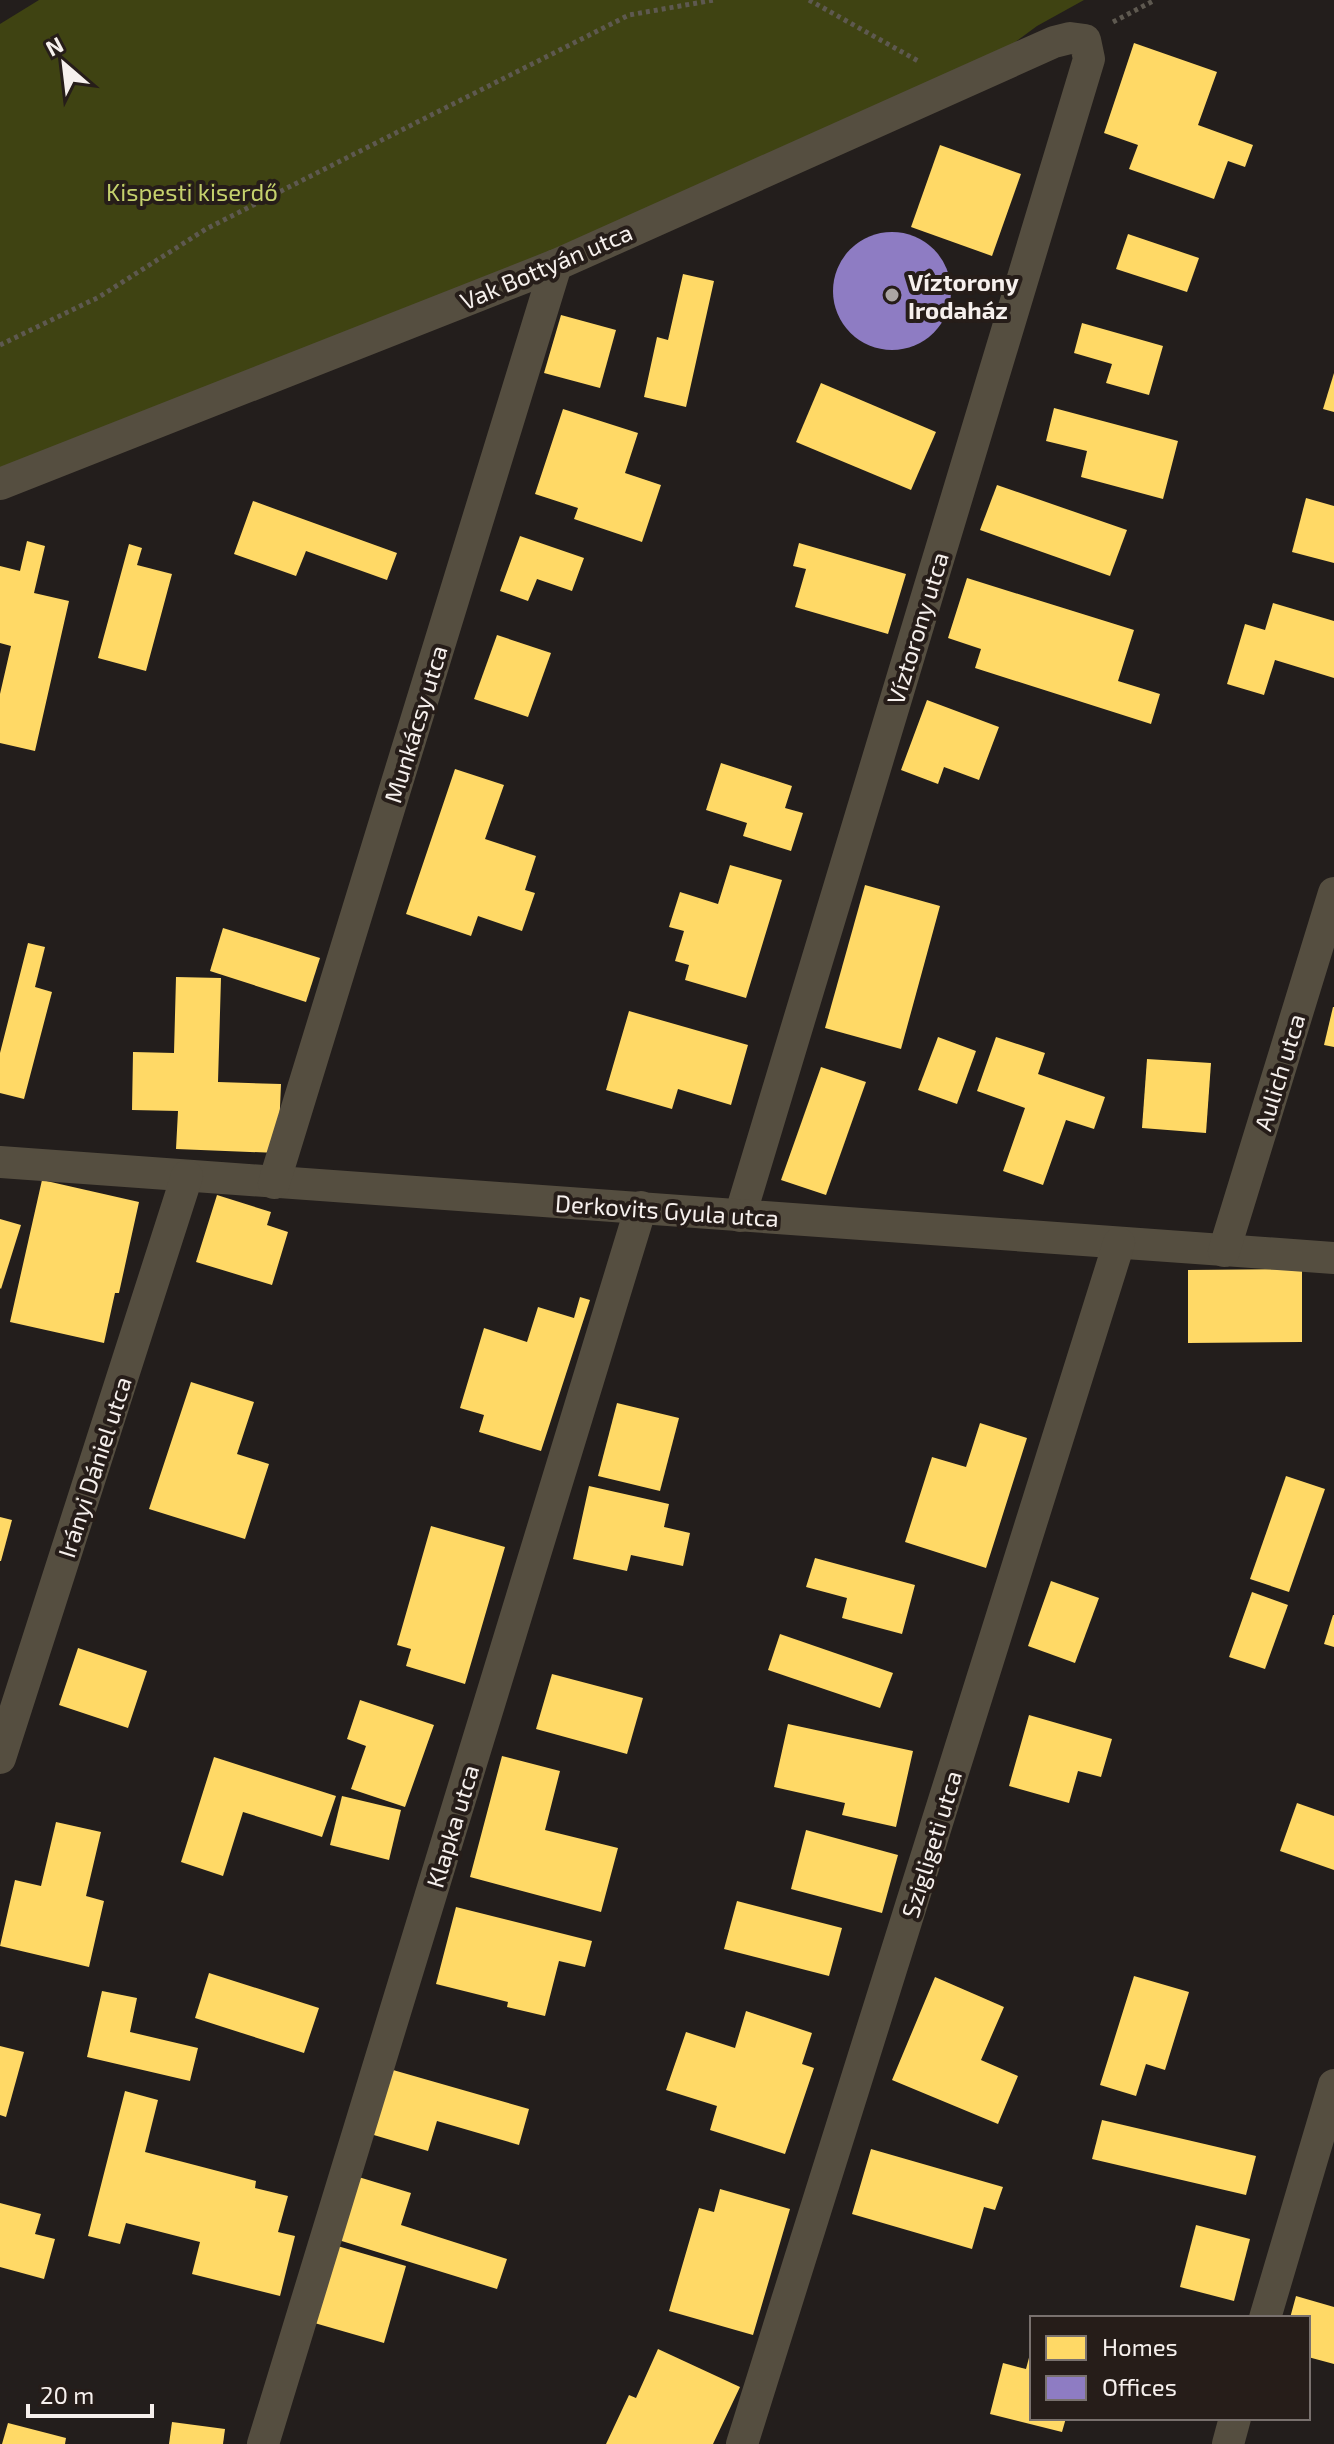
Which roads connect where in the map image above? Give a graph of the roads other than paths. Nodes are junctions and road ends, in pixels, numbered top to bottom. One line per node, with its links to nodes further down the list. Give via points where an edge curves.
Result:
1 (1085, 40): 2 (street, Vak Bottyán utca, via 1054,42); 9 (street, Víztorony utca, via 1089,59)
2 (556, 265): 3 (street, Vak Bottyán utca); 7 (street, Munkácsy utca)
3 (0, 484)
4 (1334, 893): 11 (street, Aulich utca)
5 (0, 1162): 6 (street, Derkovits Gyula utca)
6 (187, 1176): 7 (street, Derkovits Gyula utca); 13 (street, Irányi Dániel utca)
7 (274, 1183): 8 (street, Derkovits Gyula utca)
8 (641, 1207): 9 (street, Derkovits Gyula utca); 17 (street, Klapka utca)
9 (740, 1216): 10 (street, Derkovits Gyula utca)
10 (1119, 1243): 11 (street, Derkovits Gyula utca); 18 (street, Szigligeti utca)
11 (1224, 1251): 12 (street, Derkovits Gyula utca)
12 (1334, 1258)
13 (0, 1758)
14 (1334, 2085): 15 (street)
15 (1266, 2316)
16 (1234, 2420): 19 (street)
17 (263, 2444)
18 (742, 2444)
19 (1228, 2444)

